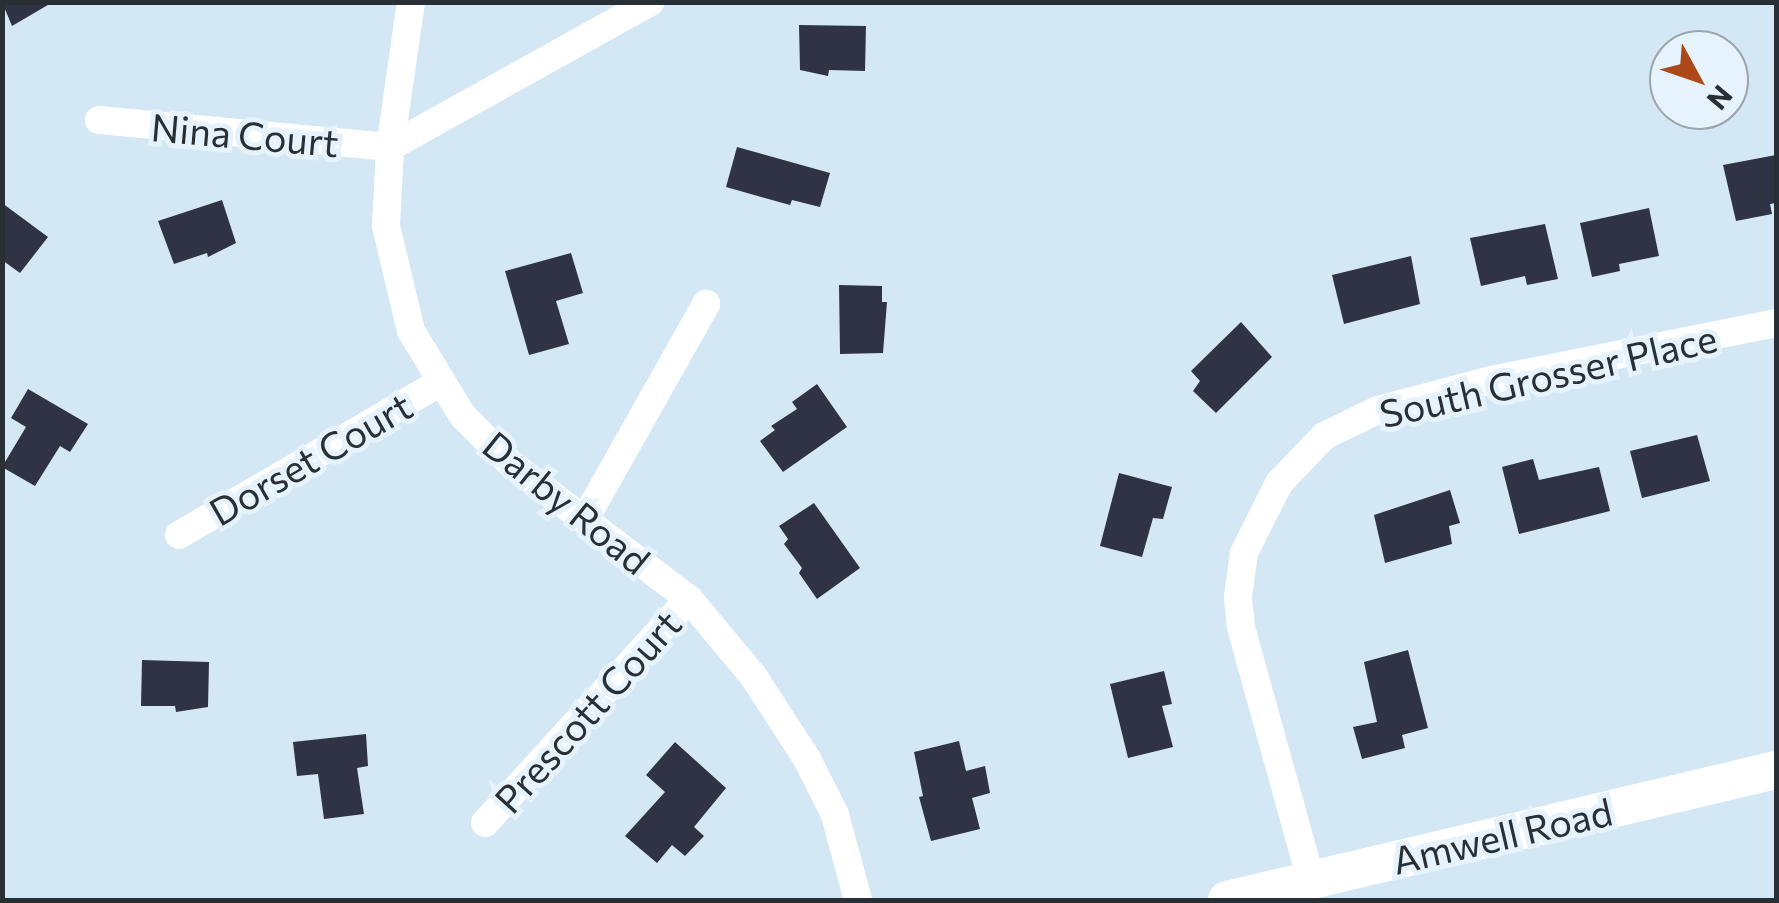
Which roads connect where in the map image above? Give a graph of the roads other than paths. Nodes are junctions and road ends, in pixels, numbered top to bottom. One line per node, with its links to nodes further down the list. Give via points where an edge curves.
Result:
1 (411, 2): 4 (street, Darby Road)
2 (650, 2): 4 (street)
3 (99, 120): 4 (street, Nina Court)
4 (390, 147): 7 (street, Darby Road, via 386,226 410,331)
5 (706, 304): 8 (street)
6 (1776, 323): 13 (street, South Grosser Place, via 1491,380 1378,410 1324,436 1279,483 1244,554 1238,596)
7 (441, 382): 8 (street, Darby Road, via 462,415 511,464); 9 (street, Dorset Court)
8 (585, 519): 10 (street, Darby Road)
9 (179, 535)
10 (689, 599): 12 (street, Prescott Court); 14 (street, Darby Road, via 754,676 808,758 836,815)
11 (1776, 770): 13 (main road, Amwell Road)
12 (485, 823)
13 (1312, 880): 15 (main road, Amwell Road)
14 (858, 900)
15 (1227, 900)

